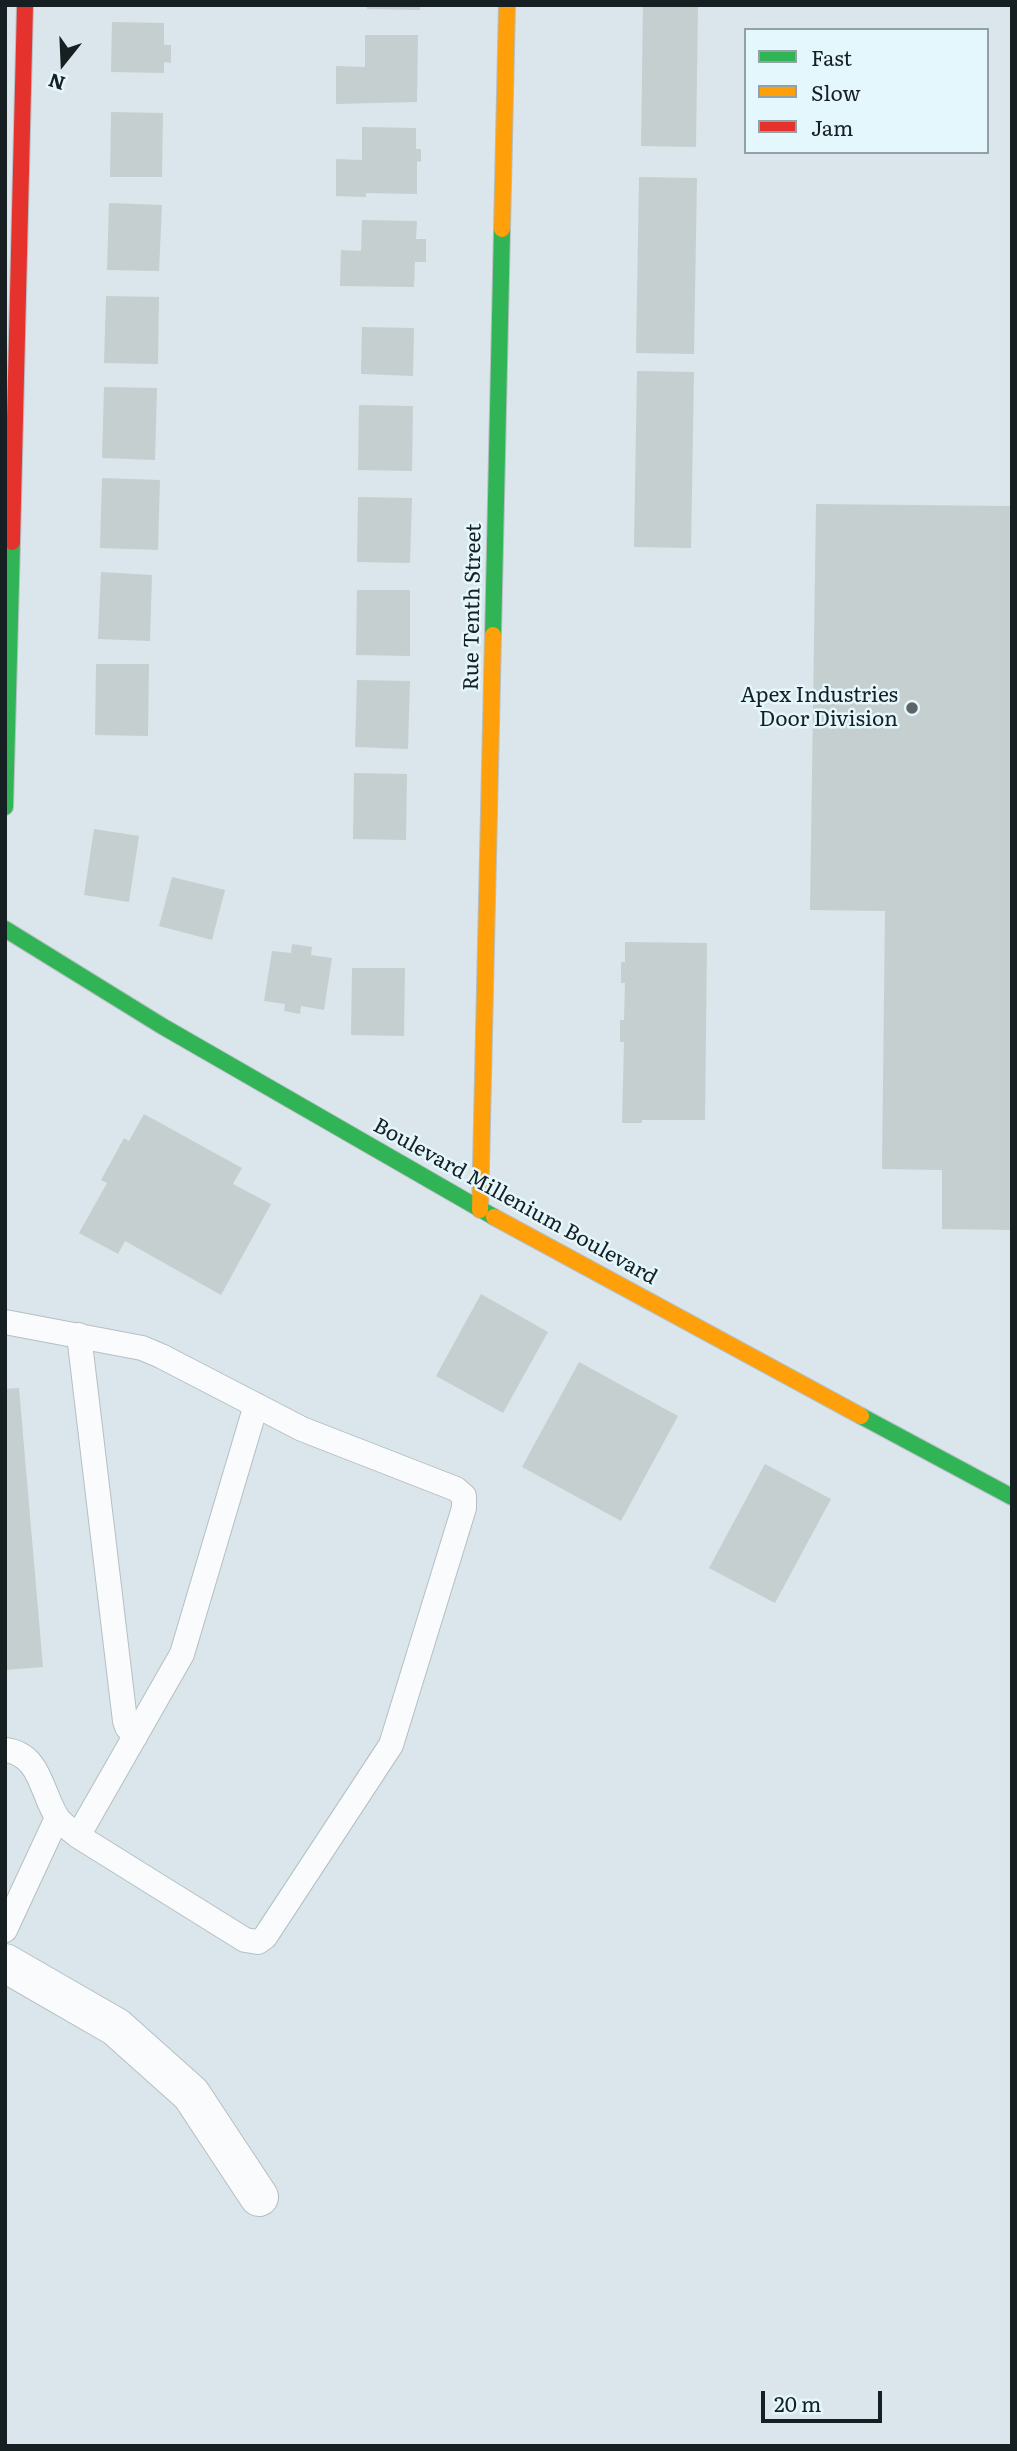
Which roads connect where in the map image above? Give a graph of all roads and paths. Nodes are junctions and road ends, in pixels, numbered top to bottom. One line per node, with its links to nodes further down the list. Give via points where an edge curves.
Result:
1 (24, 5): 3 (street)
2 (507, 5): 5 (street, Rue Tenth Street)
3 (5, 807)
4 (5, 929): 5 (street, Boulevard Millenium Boulevard, via 162,1026)
5 (480, 1210): 9 (street, Boulevard Millenium Boulevard)
6 (5, 1322): 7 (lane)
7 (79, 1335): 8 (lane, via 142,1348); 10 (lane, via 125,1721)
8 (256, 1405): 10 (lane, via 186,1645); 13 (lane, via 302,1429 464,1496 391,1745 258,1942 245,1940)
9 (1012, 1497)
10 (135, 1737): 13 (lane)
11 (5, 1750): 12 (lane, via 22,1755 37,1771)
12 (57, 1818): 13 (lane); 14 (lane)
13 (78, 1836)
14 (5, 1930)
15 (5, 1963): 16 (street, via 116,2027 191,2094)
16 (259, 2197)

